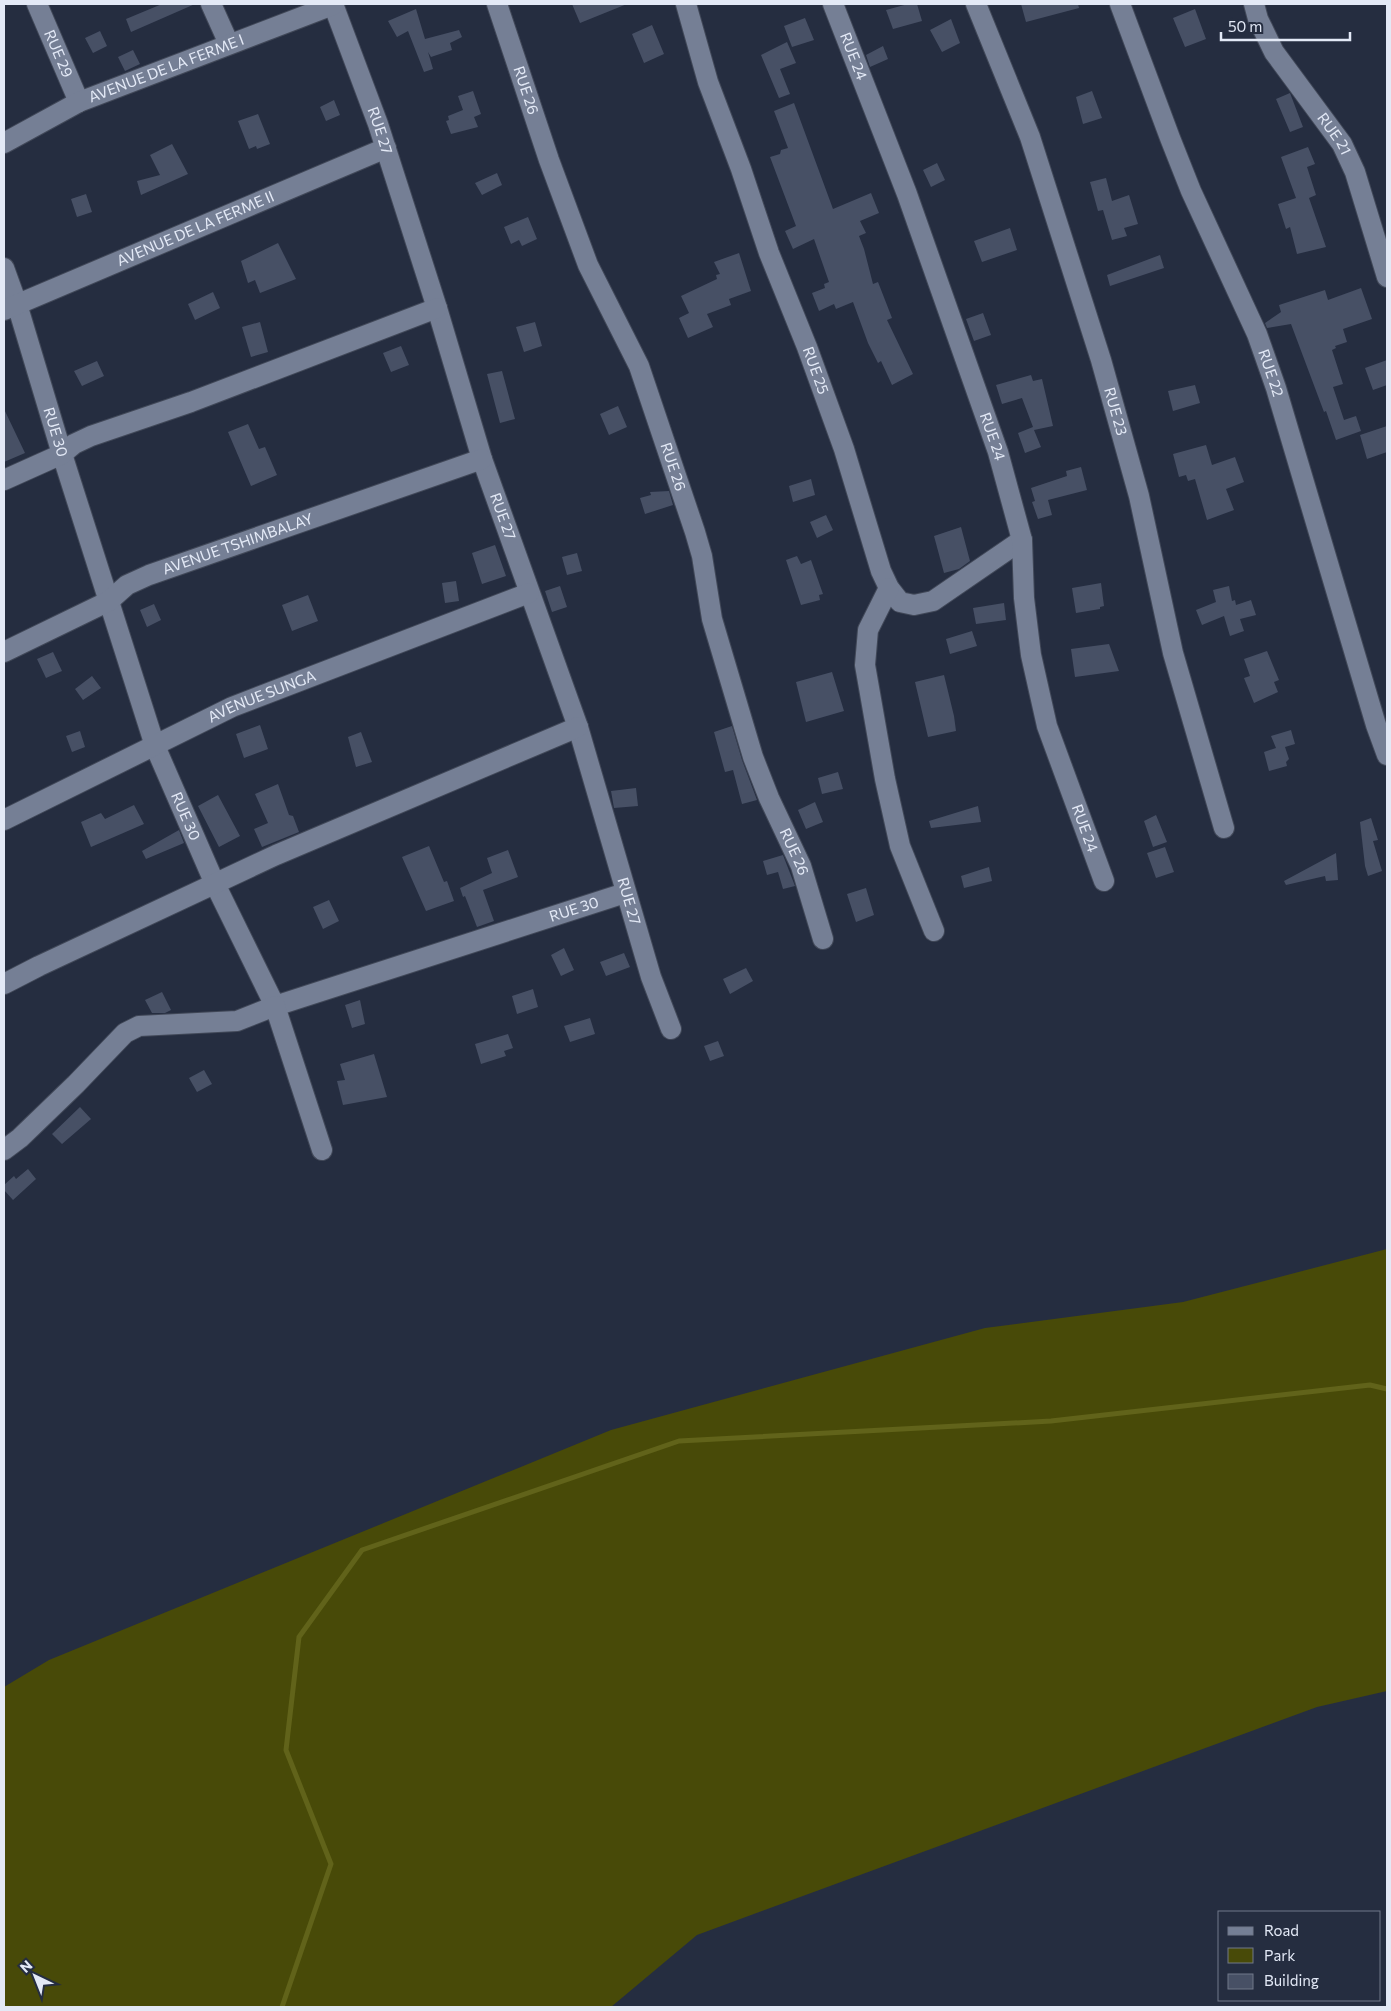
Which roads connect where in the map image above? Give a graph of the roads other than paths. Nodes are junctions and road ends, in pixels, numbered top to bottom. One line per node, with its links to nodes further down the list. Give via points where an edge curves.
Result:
1 (37, 4): 11 (street, RUE 29)
2 (211, 4): 10 (street)
3 (333, 4): 10 (street, AVENUE DE LA FERME I); 13 (street, RUE 27)
4 (497, 4): 35 (street, RUE 26, via 588,265 639,366 696,532 712,619 752,757 801,866)
5 (686, 4): 22 (street, RUE 25, via 708,82 769,254 844,449)
6 (833, 4): 21 (street, RUE 24, via 970,368)
7 (976, 4): 30 (street, RUE 23, via 1030,137 1101,360 1139,496 1173,653)
8 (1120, 4): 28 (street, RUE 22, via 1192,192 1257,334)
9 (1254, 4): 15 (street, RUE 21, via 1274,52 1342,144 1355,172)
10 (229, 44): 11 (street, AVENUE DE LA FERME I)
11 (79, 102): 12 (street, AVENUE DE LA FERME I)
12 (4, 143)
13 (386, 148): 16 (street, AVENUE DE LA FERME II); 17 (street, RUE 27)
14 (4, 268): 16 (street, RUE 30)
15 (1387, 277)
16 (11, 307): 18 (street, RUE 30)
17 (437, 308): 18 (street, via 91,436); 19 (street, RUE 27)
18 (62, 454): 20 (street); 24 (street, RUE 30)
19 (482, 459): 23 (street, RUE 27); 24 (street, AVENUE TSHIMBALAY, via 149,575 127,585)
20 (4, 480)
21 (1022, 540): 22 (street, RUE 25, via 933,600 914,604 900,602); 31 (street, RUE 24, via 1024,598 1031,655 1047,726)
22 (889, 588): 34 (street, via 868,630 865,665 900,846)
23 (529, 593): 26 (street, RUE 27); 27 (street, AVENUE SUNGA, via 232,707)
24 (109, 601): 25 (street, AVENUE TSHIMBALAY); 27 (street, RUE 30)
25 (4, 652)
26 (578, 727): 32 (street); 33 (street, RUE 27)
27 (155, 746): 29 (street, AVENUE SUNGA); 32 (street, RUE 30)
28 (1387, 756)
29 (4, 820)
30 (1224, 828)
31 (1104, 881)
32 (215, 884): 36 (street); 37 (street, RUE 30)
33 (625, 893): 37 (street, RUE 30); 38 (street, RUE 27)
34 (934, 930)
35 (823, 939)
36 (4, 984)
37 (275, 1006): 39 (street, via 236,1021 139,1026 125,1033 76,1084); 40 (street)
38 (671, 1029)
39 (4, 1150)
40 (322, 1150)

